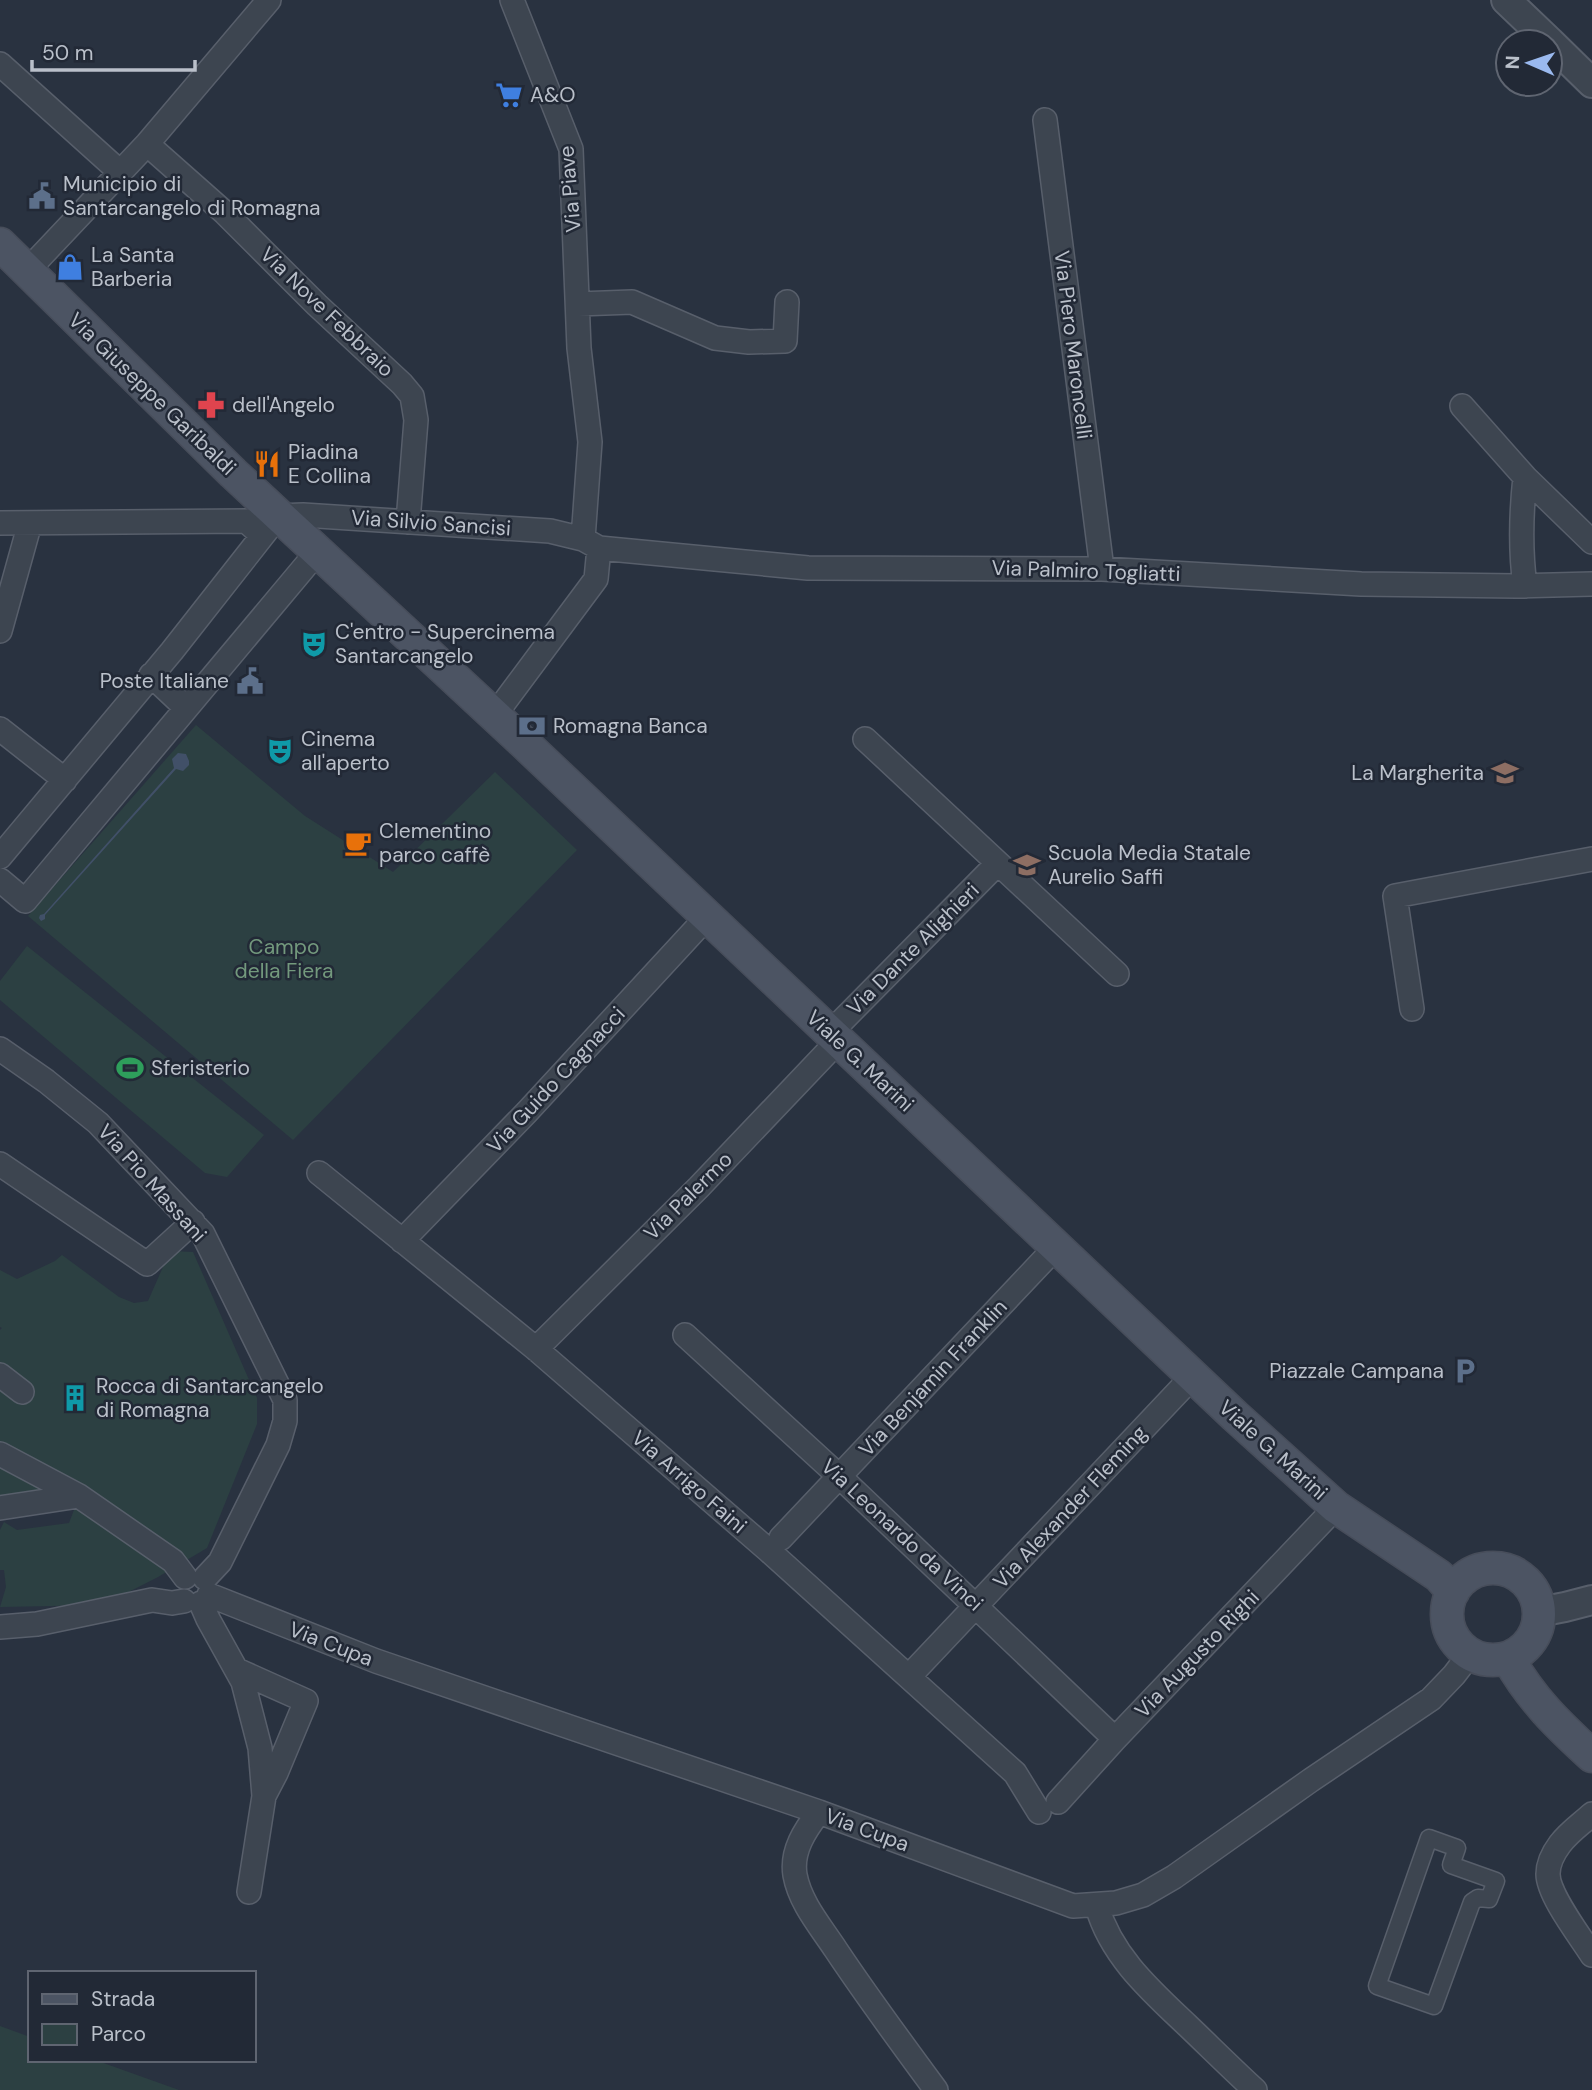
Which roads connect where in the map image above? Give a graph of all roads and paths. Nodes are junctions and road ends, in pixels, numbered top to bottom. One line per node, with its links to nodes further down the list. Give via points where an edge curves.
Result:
1 (269, 0): 9 (street)
2 (512, 0): 14 (street, Via Piave, via 571,149)
3 (1506, 0): 4 (street)
4 (1535, 28)
5 (1564, 56): 7 (street)
6 (0, 64): 10 (street)
7 (1592, 83)
8 (1045, 120): 24 (street, Via Piero Maroncelli)
9 (147, 144): 10 (street); 17 (street, Via Nove Febbraio, via 225,213 412,396 416,420)
10 (120, 172): 12 (street)
11 (0, 244): 12 (main road, Via Giuseppe Garibaldi)
12 (27, 271): 20 (main road, Via Giuseppe Garibaldi)
13 (787, 302): 14 (street, via 785,341 749,342 715,338 632,302)
14 (578, 304): 22 (street, Via Piave, via 590,442)
15 (1462, 406): 16 (street)
16 (1525, 477): 21 (street); 26 (street, via 1520,548)
17 (408, 522): 20 (street, Via Silvio Sancisi, via 303,515); 22 (street, Via Silvio Sancisi, via 550,531)
18 (0, 523): 19 (street)
19 (30, 523): 20 (street); 27 (street)
20 (270, 525): 23 (main road, Viale G. Marini); 28 (street)
21 (1592, 542)
22 (591, 544): 24 (street, Via Palmiro Togliatti, via 808,568); 30 (street, Via Piave, via 596,579)
23 (318, 551): 29 (street); 30 (main road, Viale G. Marini)
24 (1102, 569): 26 (street, Via Palmiro Togliatti, via 1362,584)
25 (1592, 584): 26 (street, Via Palmiro Togliatti)
26 (1525, 586)
27 (0, 631)
28 (151, 676): 29 (street); 33 (street)
29 (186, 708): 37 (street, via 25,901)
30 (494, 716): 38 (main road, Viale G. Marini)
31 (0, 729): 33 (street)
32 (865, 739): 36 (street)
33 (65, 780): 34 (street)
34 (0, 857)
35 (1592, 859): 40 (street, via 1395,896)
36 (997, 864): 39 (street); 41 (street, Via Dante Alighieri)
37 (0, 880)
38 (707, 917): 41 (main road, Viale G. Marini); 46 (street, Via Guido Cagnacci)
39 (1117, 974)
40 (1412, 1009)
41 (834, 1037): 47 (main road, Viale G. Marini); 49 (street, Via Palermo, via 699,1187)
42 (0, 1049): 45 (street, Via Pio Massani, via 98,1123)
43 (0, 1164): 45 (street, via 147,1264)
44 (319, 1173): 46 (street, Via Arrigo Faini)
45 (193, 1223): 59 (street, Via Pio Massani, via 203,1234 285,1400 278,1445 220,1562)
46 (402, 1241): 49 (street, Via Arrigo Faini)
47 (1056, 1247): 51 (main road, Viale G. Marini); 54 (street, Via Benjamin Franklin)
48 (685, 1335): 54 (street, Via Leonardo da Vinci)
49 (536, 1349): 72 (street, Via Arrigo Faini, via 768,1550)
50 (0, 1374): 52 (street)
51 (1193, 1376): 56 (main road, Viale G. Marini); 62 (street, Via Alexander Fleming)
52 (22, 1392)
53 (0, 1454): 55 (street)
54 (840, 1476): 58 (street, Via Benjamin Franklin); 62 (street, Via Leonardo da Vinci)
55 (79, 1496): 57 (street); 59 (street, via 173,1561)
56 (1336, 1507): 60 (main road, Viale G. Marini, via 1439,1576); 69 (street, Via Augusto Righi)
57 (0, 1508)
58 (781, 1538)
59 (194, 1590): 64 (street, via 172,1603 152,1600); 68 (street); 73 (street, Via Cupa, via 376,1661)
60 (1453, 1592): 63 (main road, via 1475,1572 1504,1569 1528,1584); 65 (main road, via 1448,1612 1451,1633)
61 (1592, 1600): 63 (street)
62 (977, 1606): 67 (street, Via Alexander Fleming); 69 (street, Via Leonardo da Vinci)
63 (1539, 1612): 66 (main road, via 1532,1640)
64 (0, 1627)
65 (1469, 1654): 66 (main road, via 1495,1661); 77 (street, Via Cupa, via 1431,1699 1174,1877 1143,1895)
66 (1508, 1658): 70 (main road, via 1546,1713)
67 (916, 1668)
68 (237, 1670): 71 (street, via 260,1748); 71 (street, via 306,1700)
69 (1115, 1739): 72 (street, Via Augusto Righi)
70 (1592, 1756)
71 (264, 1796): 76 (street)
72 (1049, 1807)
73 (818, 1812): 77 (street, Via Cupa, via 1073,1906); 79 (street, via 797,1853 795,1873 801,1896)
74 (1592, 1814): 78 (street, via 1558,1846 1548,1876 1552,1891)
75 (1429, 1838): 75 (street, via 1377,1986 1434,2006 1472,1902 1489,1899 1496,1881 1451,1865 1457,1849)
76 (250, 1892)
77 (1097, 1906): 80 (street, via 1123,1959)
78 (1592, 1955)
79 (936, 2090)
80 (1255, 2090)

